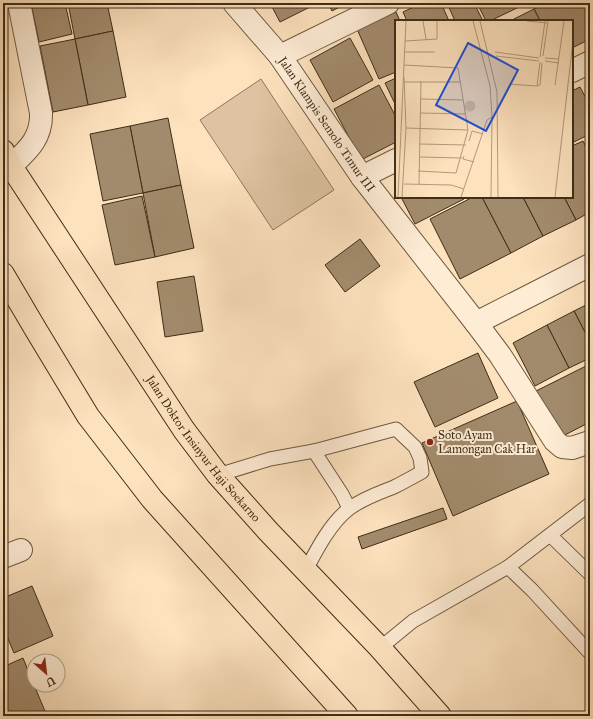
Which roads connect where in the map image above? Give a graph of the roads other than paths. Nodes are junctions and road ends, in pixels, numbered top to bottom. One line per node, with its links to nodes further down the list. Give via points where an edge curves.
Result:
1 (19, 3): 7 (street, via 42,122 39,132 26,152)
2 (234, 3): 4 (street, Jalan Klampis Semolo Timur III)
3 (388, 3): 4 (street)
4 (280, 56): 9 (street, Jalan Klampis Semolo Timur III)
5 (590, 62): 6 (street)
6 (573, 70)
7 (7, 159): 15 (main road, Jalan Doktor Insinyur Haji Soekarno, via 180,423)
8 (395, 160): 9 (street)
9 (362, 177): 12 (street, Jalan Klampis Semolo Timur III)
10 (590, 265): 12 (street)
11 (3, 274): 24 (main road, via 88,416 152,499)
12 (476, 323): 13 (street, Jalan Klampis Semolo Timur III, via 500,355 555,441 562,447 572,448)
13 (590, 442)
14 (314, 451): 15 (lane, via 270,459); 17 (lane); 17 (lane, via 396,429 415,447 422,472)
15 (218, 474): 20 (main road, Jalan Doktor Insinyur Haji Soekarno)
16 (590, 504): 18 (lane)
17 (349, 508): 20 (lane, via 335,522)
18 (550, 535): 19 (lane); 21 (lane)
19 (508, 567): 22 (lane, via 414,621); 23 (lane)
20 (306, 570): 22 (main road, Jalan Doktor Insinyur Haji Soekarno)
21 (590, 574)
22 (380, 648): 25 (main road, Jalan Doktor Insinyur Haji Soekarno)
23 (590, 653)
24 (347, 716)
25 (440, 716)

